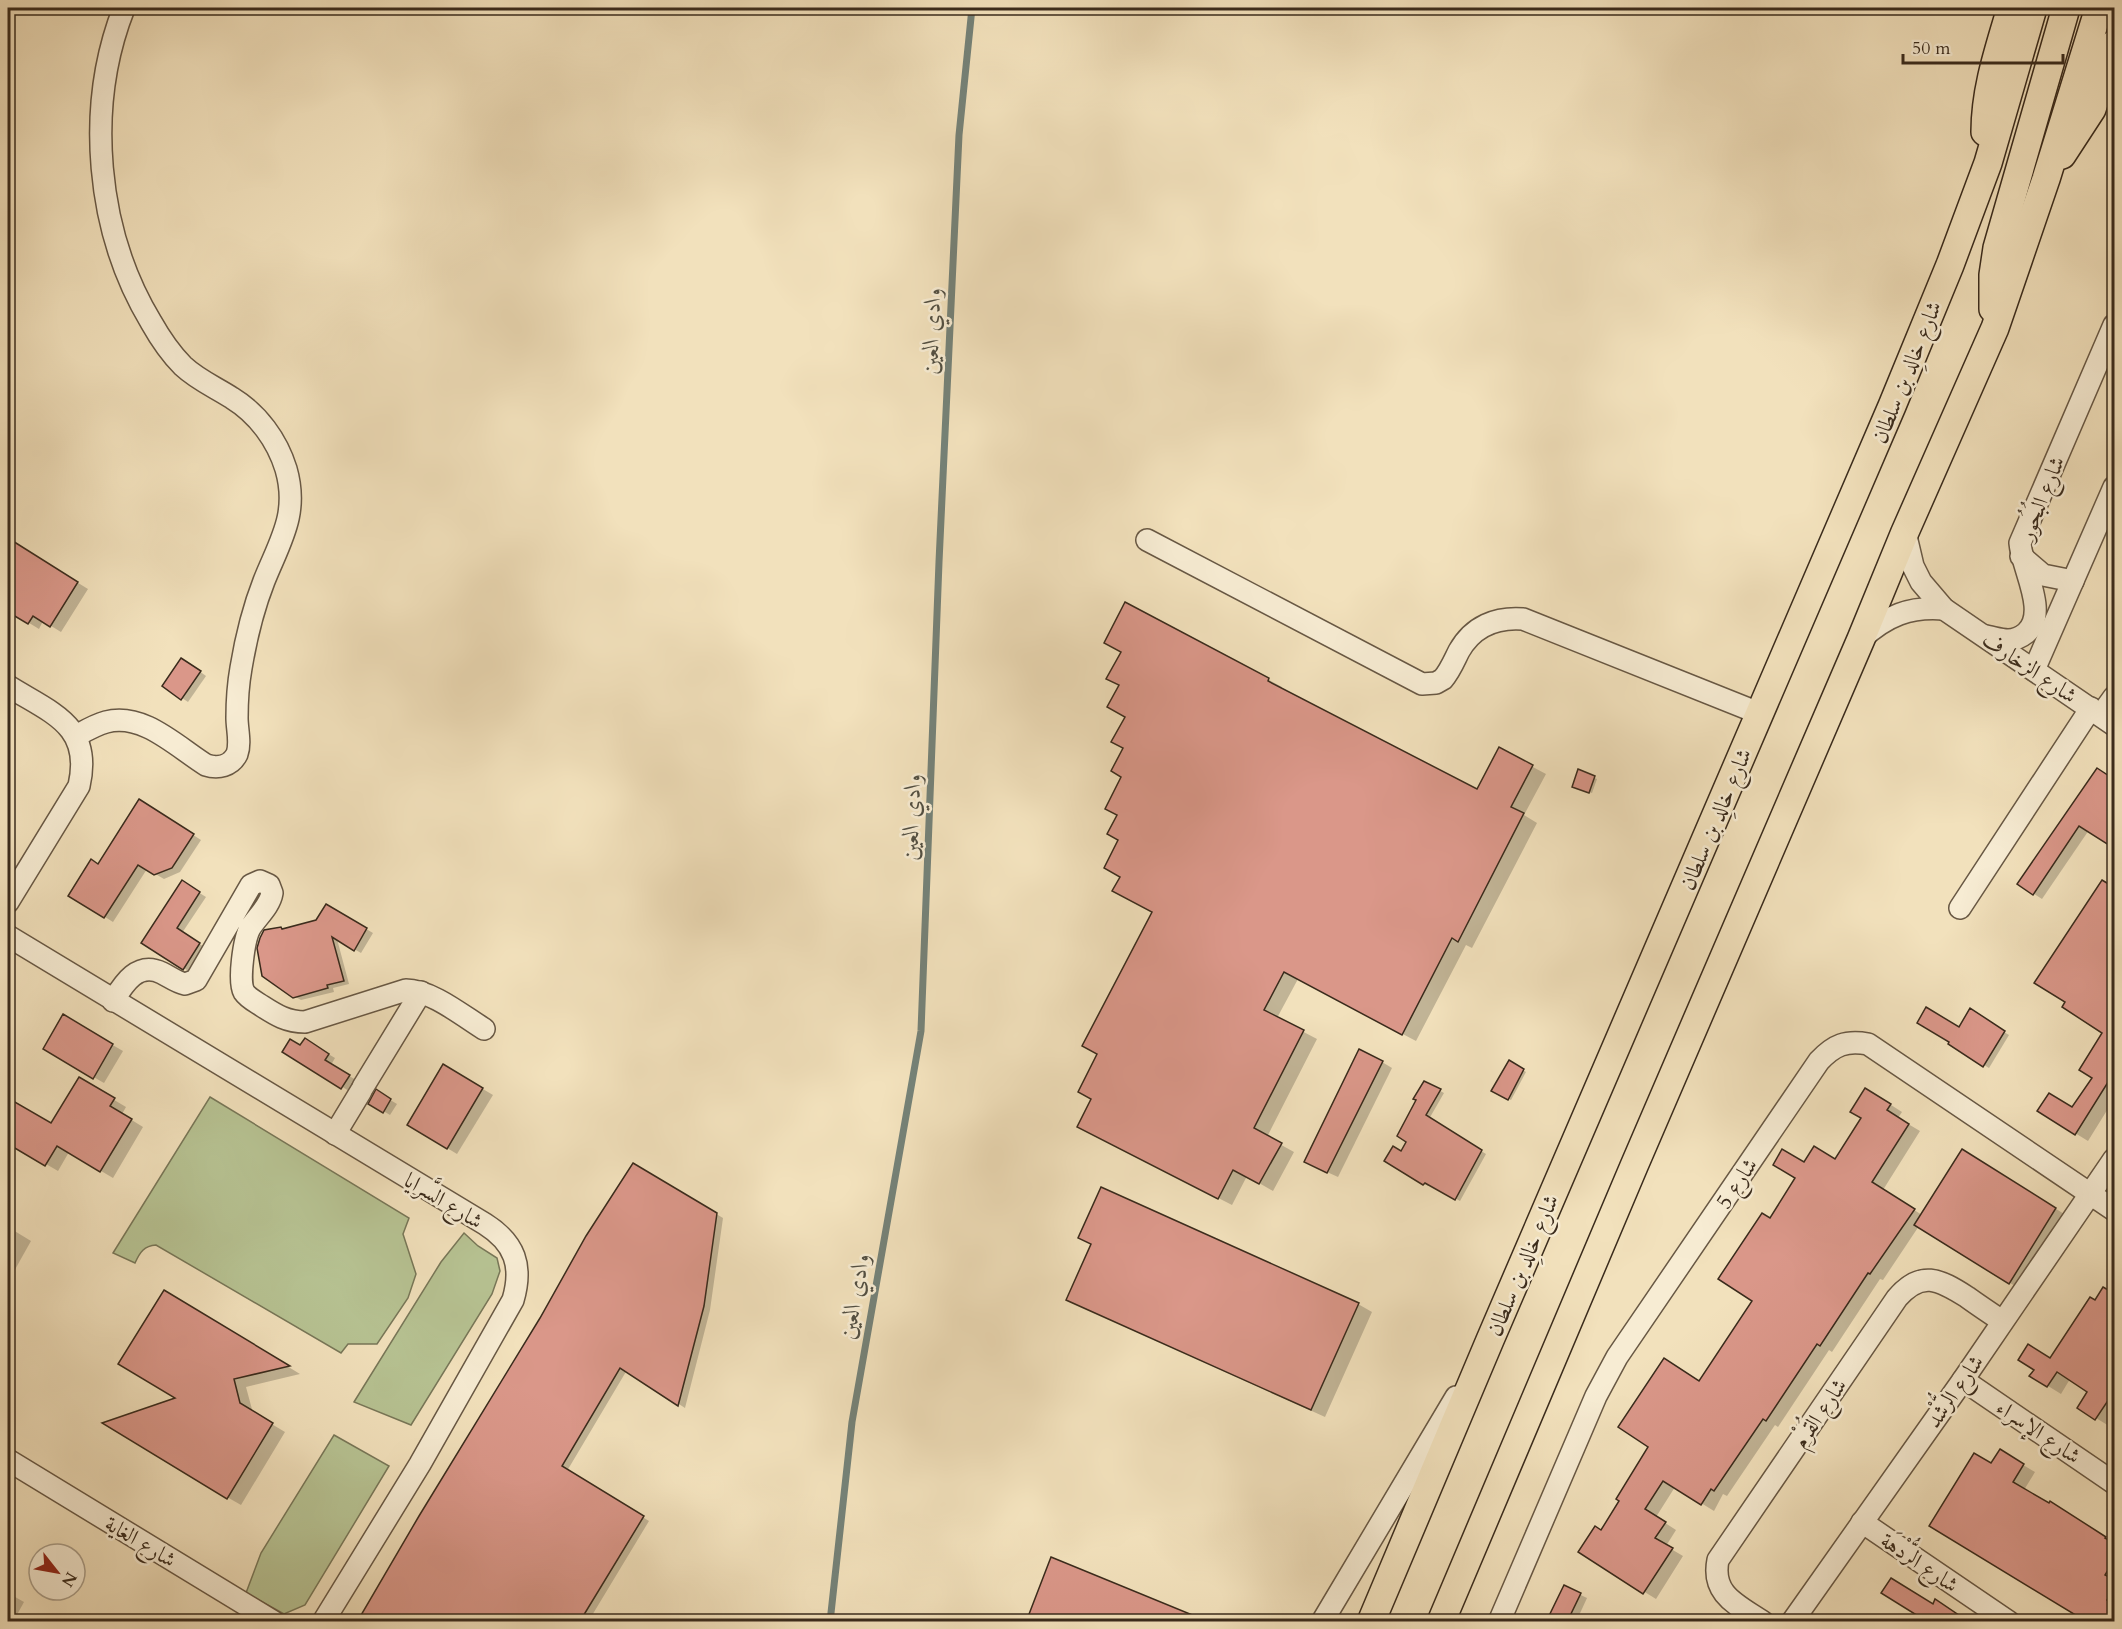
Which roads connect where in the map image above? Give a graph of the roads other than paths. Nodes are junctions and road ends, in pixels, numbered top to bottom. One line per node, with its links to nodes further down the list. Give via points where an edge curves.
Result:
1 (124, 8): 24 (street, via 106,80 102,147 109,214 122,262 142,307 170,351 198,378 246,408 271,436 286,470 289,518 246,642 238,689 239,745 231,762 219,767 206,765 143,725 125,720 106,722)
2 (2011, 8): 7 (main road, via 1987,96)
3 (2033, 8): 7 (main road, شارع خالِد بن سلطان)
4 (2066, 8): 10 (main road, via 1997,248 1992,300)
5 (2099, 8): 8 (main road)
6 (2115, 44): 8 (main road, via 2092,109)
7 (1988, 163): 22 (main road, شارع خالِد بن سلطان, via 1897,395)
8 (2046, 179): 10 (main road)
9 (2115, 325): 14 (street, شارع البُحُور, via 2020,543)
10 (1995, 328): 12 (main road)
11 (2115, 487): 15 (street)
12 (1905, 532): 16 (street, شارع الزخارف, via 1913,566); 18 (main road)
13 (1147, 540): 22 (street, via 1422,684 1443,679 1467,640 1485,625 1509,618 1523,619)
14 (2021, 556): 15 (street, via 2043,575); 17 (street, شارع البُحُور, via 2036,606 2034,622 2025,634 2010,641)
15 (2073, 581): 19 (street)
16 (1944, 609): 17 (street, شارع الزخارف); 18 (street, via 1926,607 1890,616)
17 (1985, 636): 19 (street, شارع الزخارف)
18 (1861, 639): 45 (main road)
19 (2034, 670): 23 (street, شارع الزخارف)
20 (8, 686): 24 (street, via 65,722)
21 (2115, 697): 23 (street)
22 (1761, 714): 36 (main road, شارع خالِد بن سلطان)
23 (2102, 716): 26 (street)
24 (76, 735): 25 (street, via 83,769 79,786)
25 (8, 902)
26 (1960, 908)
27 (8, 936): 29 (street, شارع السَّرايا)
28 (421, 992): 29 (street, via 406,990 305,1022 280,1017 249,998 242,986 245,943 273,893 269,885 260,881 250,885 196,980 185,984 155,970 138,972 124,983); 30 (street); 31 (street)
29 (113, 1001): 31 (street, شارع السَّرايا)
30 (484, 1029)
31 (335, 1134): 42 (street, شارع السَّرايا, via 495,1230 510,1248 518,1272 513,1300 420,1464)
32 (2115, 1159): 33 (street, شارع الرُّشْد)
33 (2091, 1194): 34 (street, شارع 5); 35 (street, شارع الرُّشْد); 46 (street, شارع 5, via 1868,1044 1840,1044 1828,1051 1617,1357 1596,1396)
34 (2115, 1210)
35 (2002, 1321): 37 (street, شارع الرُّشْد); 47 (street, شارع القُرْم, via 1946,1284 1932,1280 1918,1281 1897,1298 1718,1560 1716,1572 1723,1593)
36 (1490, 1340): 43 (street); 44 (main road, شارع خالِد بن سلطان)
37 (1963, 1380): 39 (street, شارع الإسراء); 40 (street, شارع الرُّشْد)
38 (8, 1460): 41 (street, شارع الغاية)
39 (2115, 1483)
40 (1862, 1522): 48 (street, شارع الرُّشْد); 49 (street, شارع الرُّدْهَة)
41 (274, 1622)
42 (323, 1622)
43 (1322, 1622)
44 (1371, 1622)
45 (1441, 1622)
46 (1499, 1622)
47 (1763, 1622)
48 (1792, 1622)
49 (2009, 1622)

